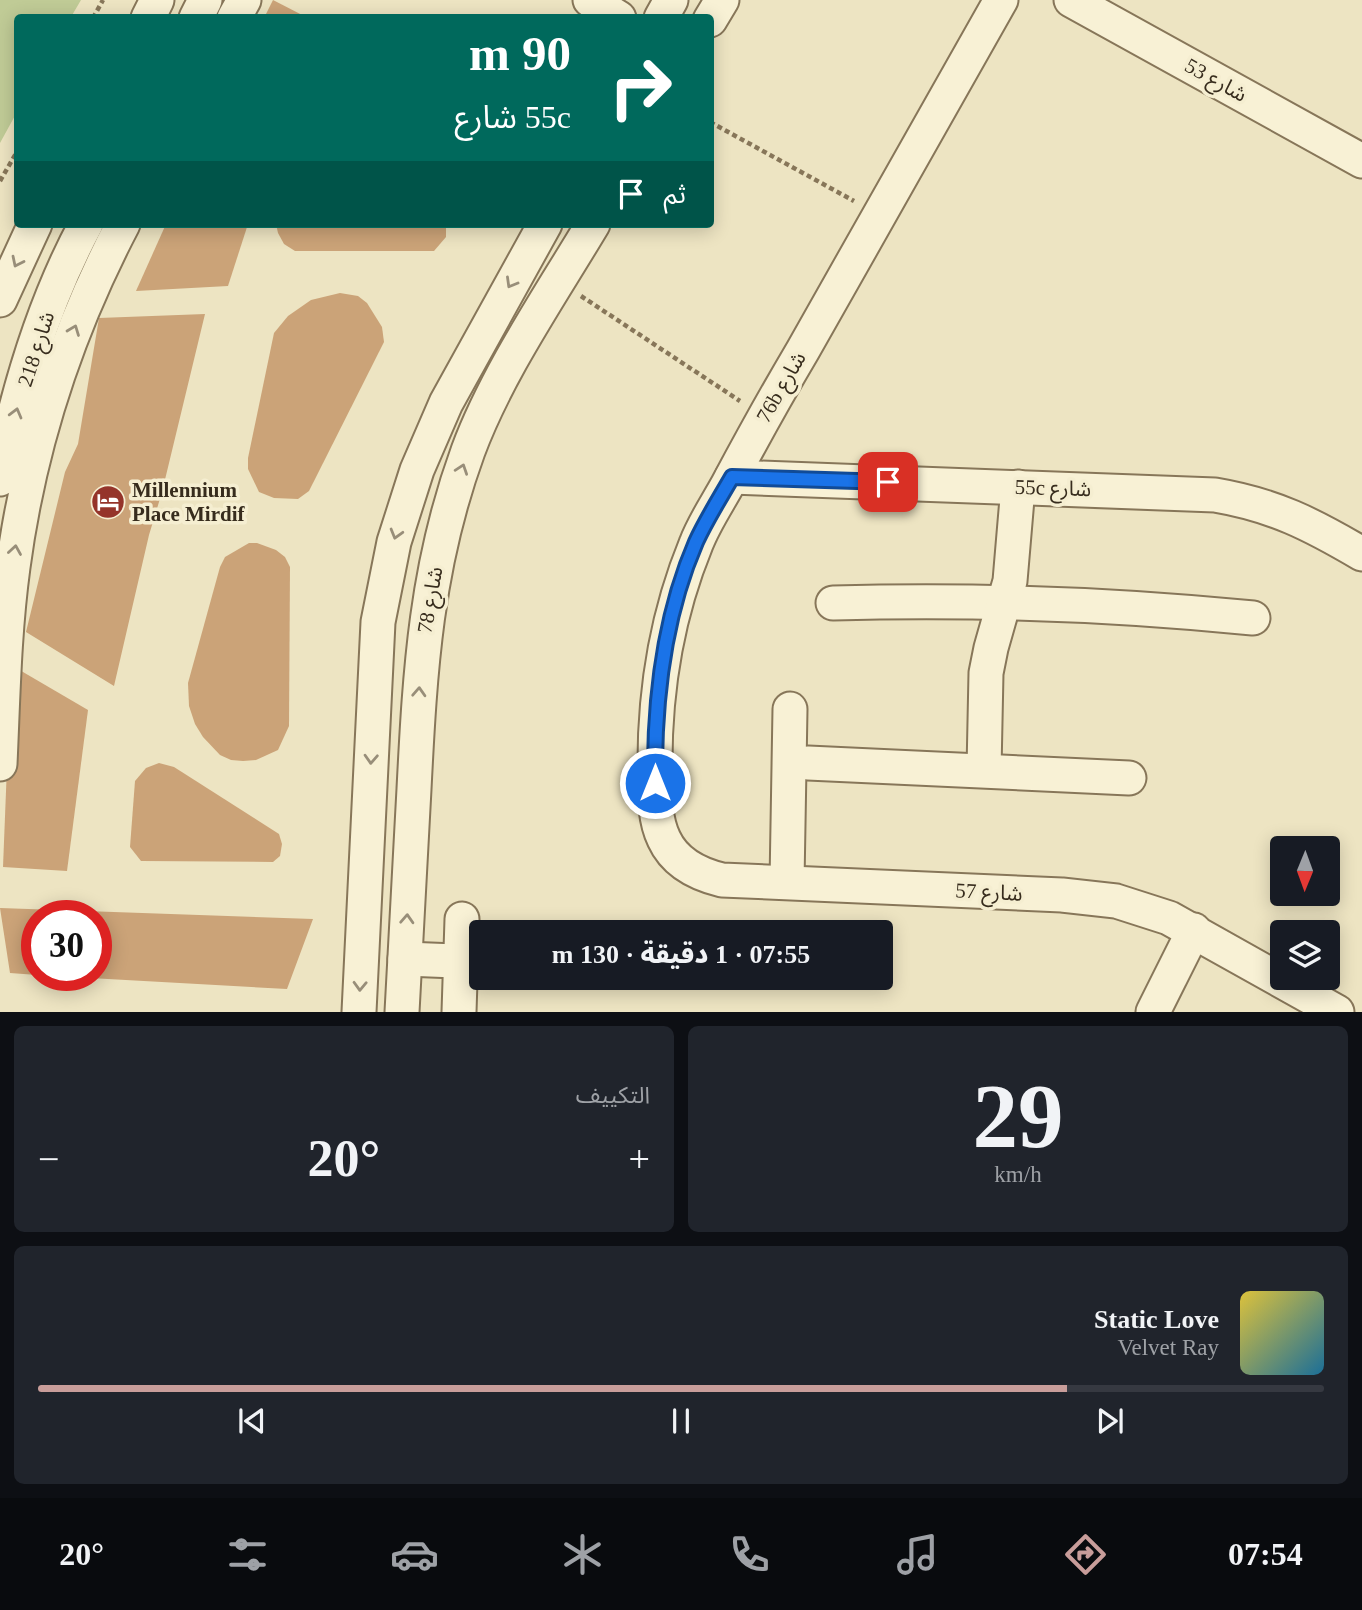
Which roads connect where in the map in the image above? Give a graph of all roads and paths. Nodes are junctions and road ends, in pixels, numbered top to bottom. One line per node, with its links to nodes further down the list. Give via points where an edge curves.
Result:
1 (590, 0): 4 (street)
2 (1001, 0): 9 (street, 76b شارع)
3 (1071, 0): 7 (street, شارع 53)
4 (613, 14)
5 (714, 124): 9 (path)
6 (14, 157): 8 (path)
7 (1362, 160)
8 (0, 181)
9 (879, 215): 18 (street, 76b شارع)
10 (33, 228): 17 (street, one-way to 17)
11 (84, 228): 20 (street, شارع 218, one-way to 11, via 25,377)
12 (121, 228): 28 (street, one-way to 12, via 12,568 32,462 82,309)
13 (543, 228): 39 (street, one-way to 39, via 446,403 409,492 391,555 378,622)
14 (575, 228): 16 (street)
15 (591, 228): 16 (street, شارع 78)
16 (559, 281): 18 (path); 36 (street, شارع 78, one-way to 16, via 420,666 435,564 469,450 503,378)
17 (0, 300)
18 (765, 417): 19 (street, 76b شارع)
19 (732, 477): 21 (street, 55c شارع); 31 (street, 76b شارع, via 696,542 669,627 656,716)
20 (0, 479)
21 (1018, 487): 22 (street, 55c شارع, via 1241,499 1292,515); 23 (street)
22 (1362, 554)
23 (1006, 601): 24 (street); 25 (street); 29 (street, via 986,673)
24 (833, 603)
25 (1253, 618)
26 (790, 709): 32 (street)
27 (808, 763): 29 (street)
28 (0, 764)
29 (984, 770): 30 (street)
30 (1129, 778)
31 (655, 805): 32 (street, شارع 57, via 664,840 688,867 722,880)
32 (788, 883): 34 (street, شارع 57, via 1089,897 1143,908)
33 (462, 919): 35 (street)
34 (1194, 930): 42 (street); 43 (street, شارع 57)
35 (469, 952)
36 (405, 959): 37 (street); 40 (street, شارع 78)
37 (469, 961)
38 (469, 970): 41 (street)
39 (359, 1012)
40 (402, 1012)
41 (459, 1012)
42 (1153, 1012)
43 (1337, 1012)

